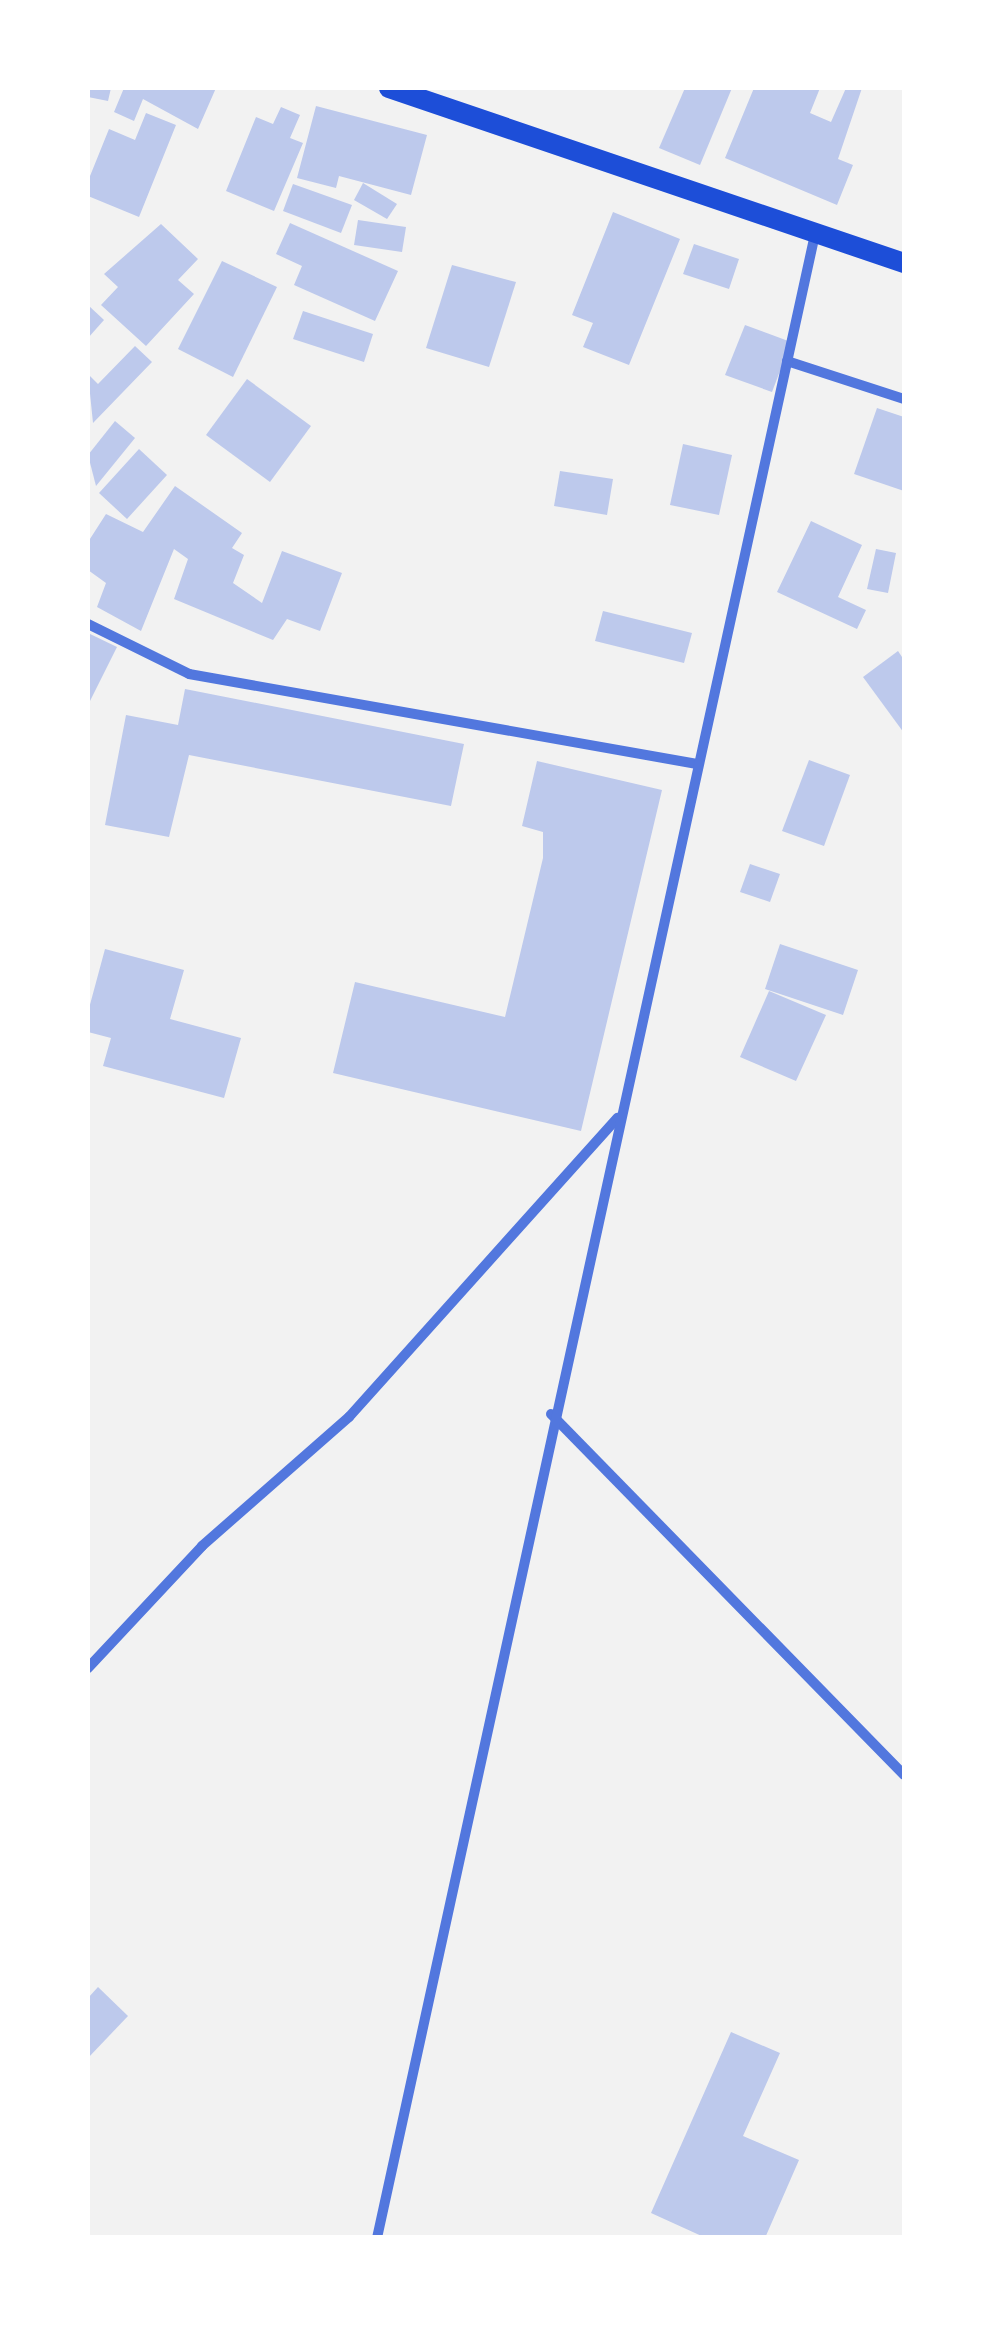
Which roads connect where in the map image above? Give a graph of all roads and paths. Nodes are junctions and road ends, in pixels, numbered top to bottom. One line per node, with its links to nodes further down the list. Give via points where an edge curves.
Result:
1 (389, 88): 2 (main road)
2 (815, 235): 3 (main road); 4 (street)
3 (904, 263)
4 (788, 361): 5 (street); 7 (street)
5 (904, 400)
6 (88, 624): 7 (street, via 189,674)
7 (697, 764): 8 (street)
8 (617, 1118): 9 (street); 10 (street, via 349,1416 202,1546)
9 (551, 1414): 11 (street); 12 (street)
10 (88, 1668)
11 (904, 1775)
12 (377, 2238)

